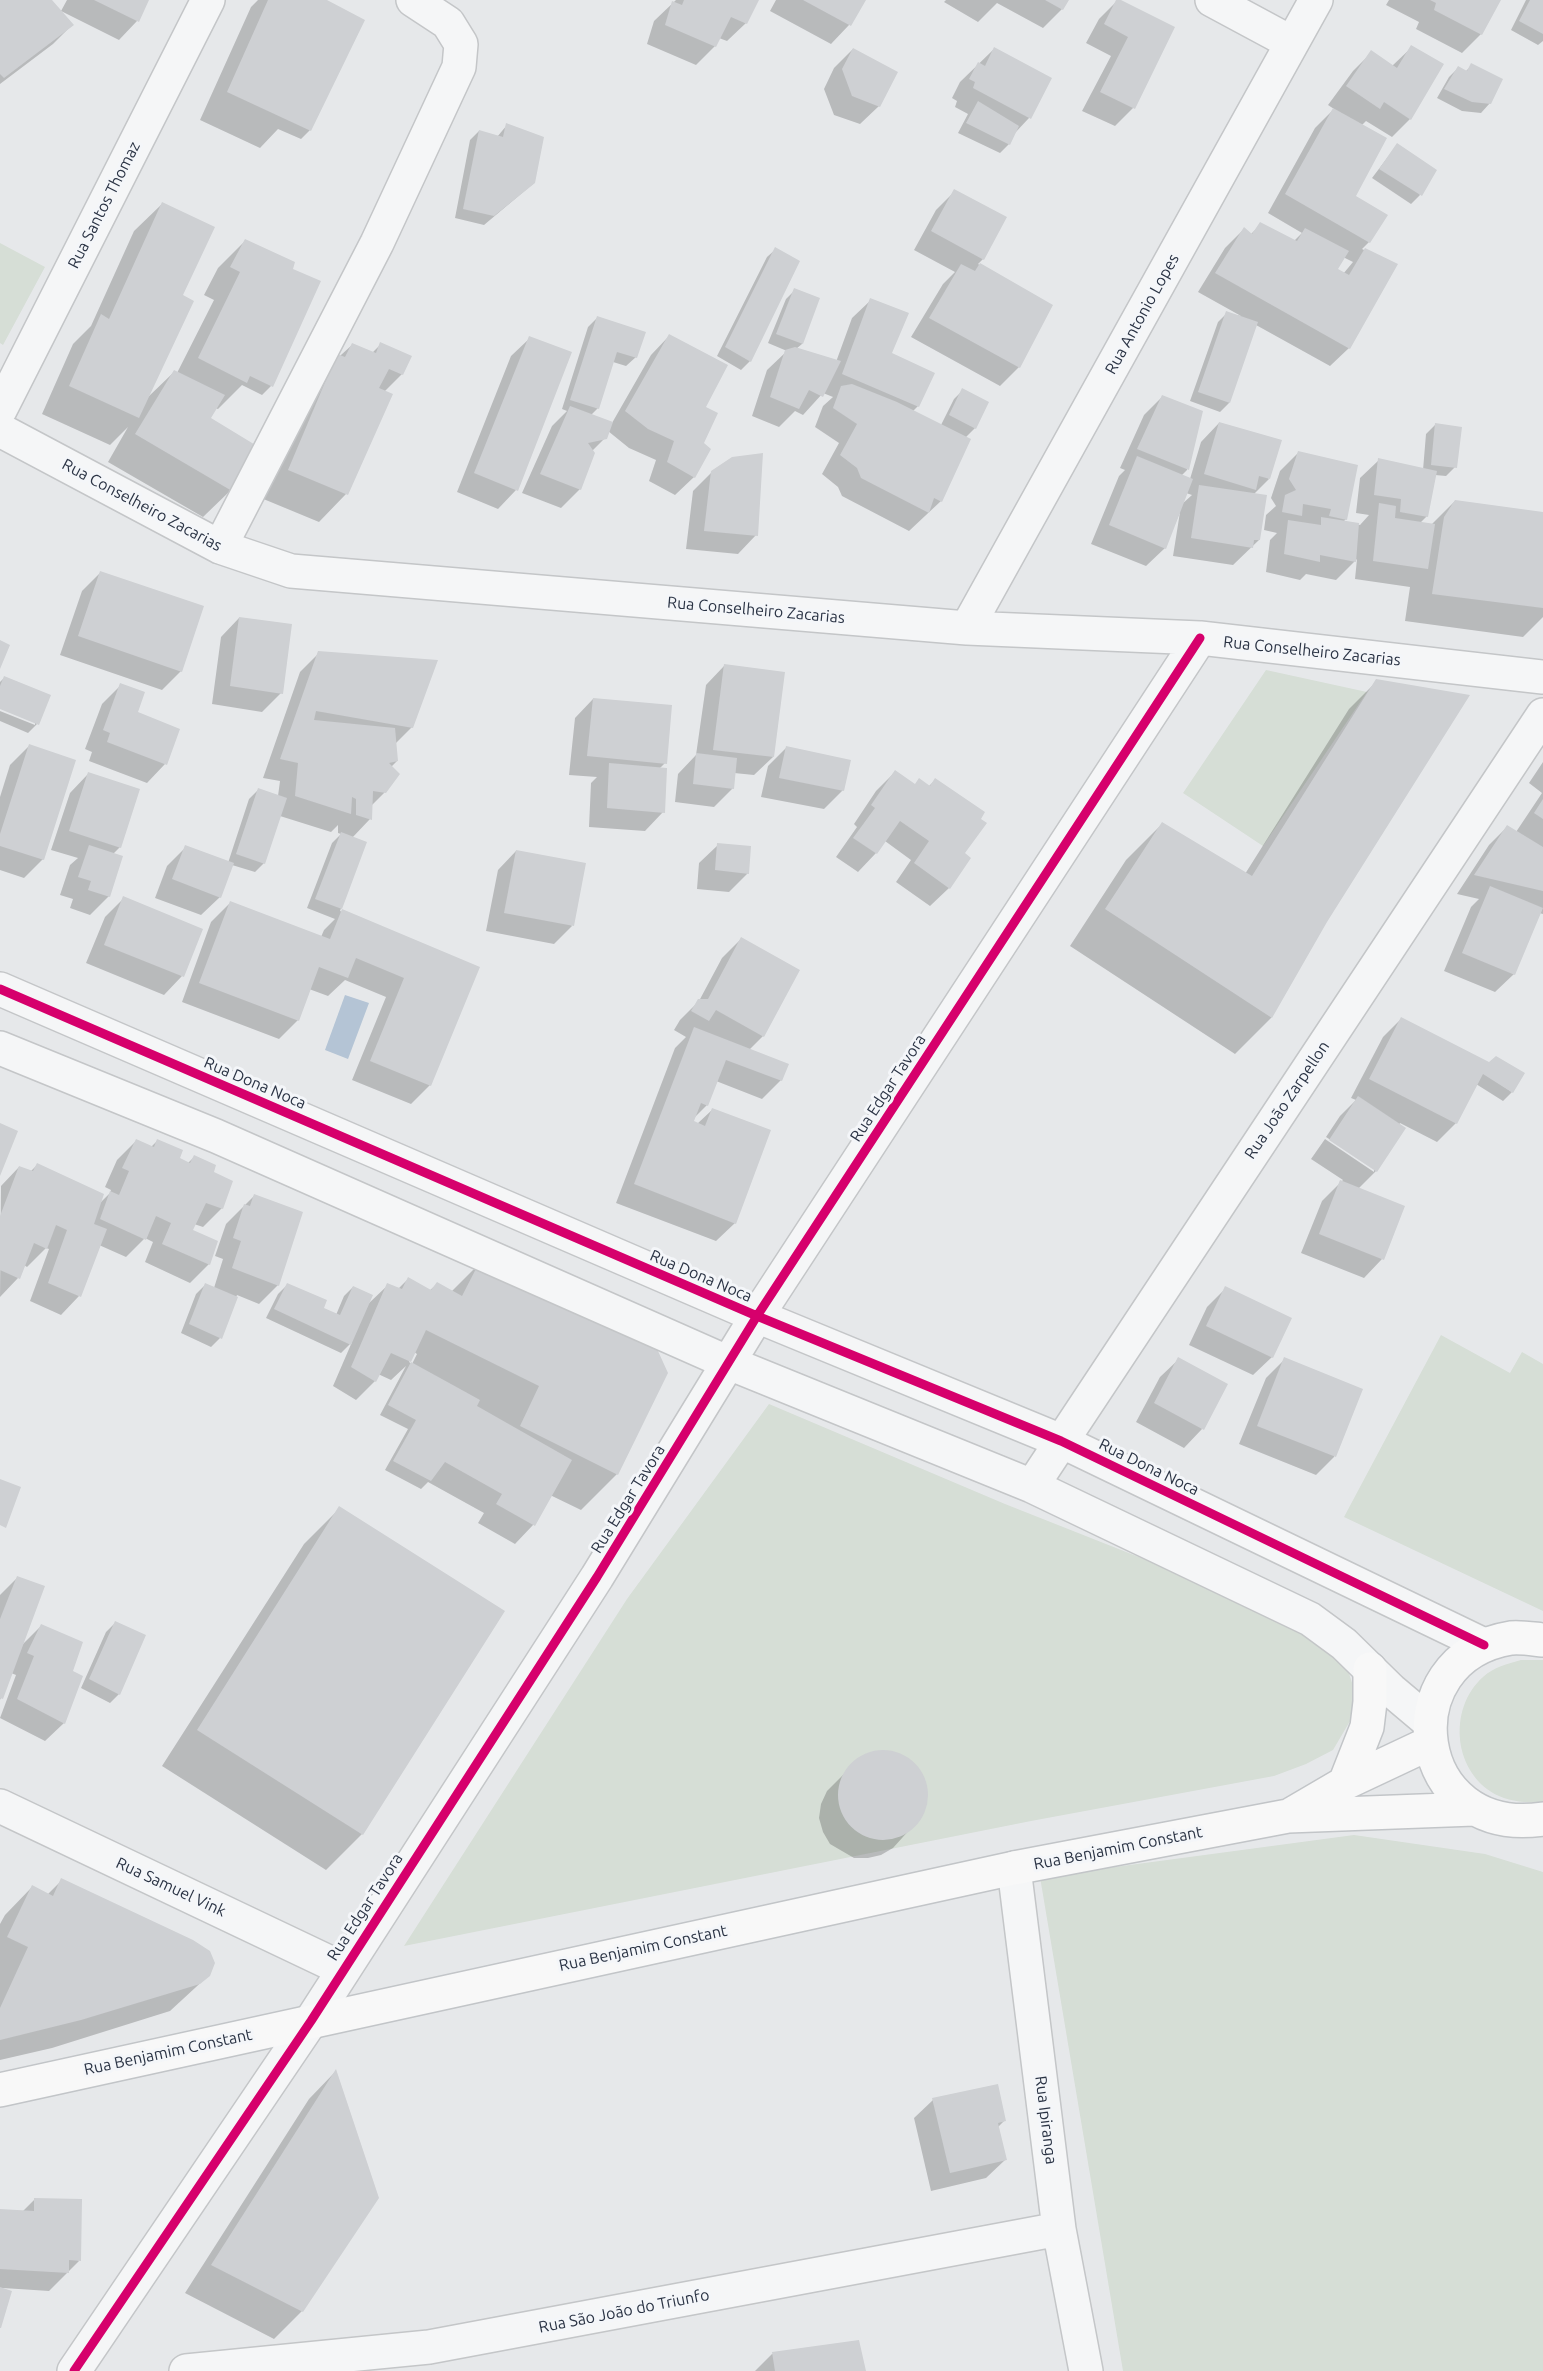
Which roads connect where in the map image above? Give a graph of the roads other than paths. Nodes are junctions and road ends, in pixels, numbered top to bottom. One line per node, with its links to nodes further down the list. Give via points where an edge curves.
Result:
1 (208, 0): 6 (street, Rua Santos Thomaz)
2 (413, 0): 8 (street, via 448,23 461,44 459,67 377,243)
3 (1212, 0): 5 (street)
4 (1316, 0): 5 (street, Rua Antonio Lopes)
5 (1292, 43): 9 (street, Rua Antonio Lopes)
6 (0, 410)
7 (0, 430): 8 (street, Rua Conselheiro Zacarias)
8 (220, 547): 9 (street, Rua Conselheiro Zacarias, via 291,571)
9 (967, 628): 10 (street, Rua Conselheiro Zacarias)
10 (1200, 638): 11 (street, Rua Conselheiro Zacarias); 17 (street, Rua Edgar Tavora)
11 (1543, 677)
12 (1543, 715): 19 (street, Rua João Zarpellon)
13 (0, 989): 15 (street, Rua Dona Noca)
14 (0, 1048): 16 (street)
15 (233, 1090): 16 (street); 17 (street, Rua Dona Noca)
16 (216, 1136): 18 (street)
17 (757, 1316): 18 (street, Rua Edgar Tavora); 19 (street, Rua Dona Noca)
18 (729, 1363): 20 (street); 31 (street, Rua Edgar Tavora, via 597,1577)
19 (1061, 1441): 20 (street, Rua João Zarpellon); 22 (street, Rua Dona Noca)
20 (1032, 1486): 23 (street, via 1310,1619)
21 (1543, 1640): 22 (main road, via 1513,1638)
22 (1484, 1645): 24 (main road, via 1458,1661 1439,1689)
23 (1370, 1669): 24 (street); 25 (main road, via 1367,1727)
24 (1429, 1732): 25 (main road, Rua Benjamim Constant); 27 (main road, via 1438,1769 1452,1792)
25 (1345, 1783): 28 (main road, Rua Benjamim Constant)
26 (0, 1806): 31 (street, Rua Samuel Vink)
27 (1474, 1809): 28 (main road, Rua Benjamim Constant); 29 (main road, via 1498,1819)
28 (1288, 1816): 30 (main road, Rua Benjamim Constant)
29 (1536, 1825)
30 (1014, 1868): 32 (main road, Rua Benjamim Constant); 34 (street, Rua Ipiranga)
31 (343, 1969): 32 (street, Rua Edgar Tavora)
32 (311, 2021): 33 (main road, Rua Benjamim Constant); 36 (street, Rua Edgar Tavora)
33 (0, 2090)
34 (1059, 2229): 35 (street, Rua São João do Triunfo); 38 (street, Rua Ipiranga)
35 (430, 2359): 37 (street, Rua São João do Triunfo)
36 (74, 2371)
37 (186, 2371)
38 (1086, 2371)

